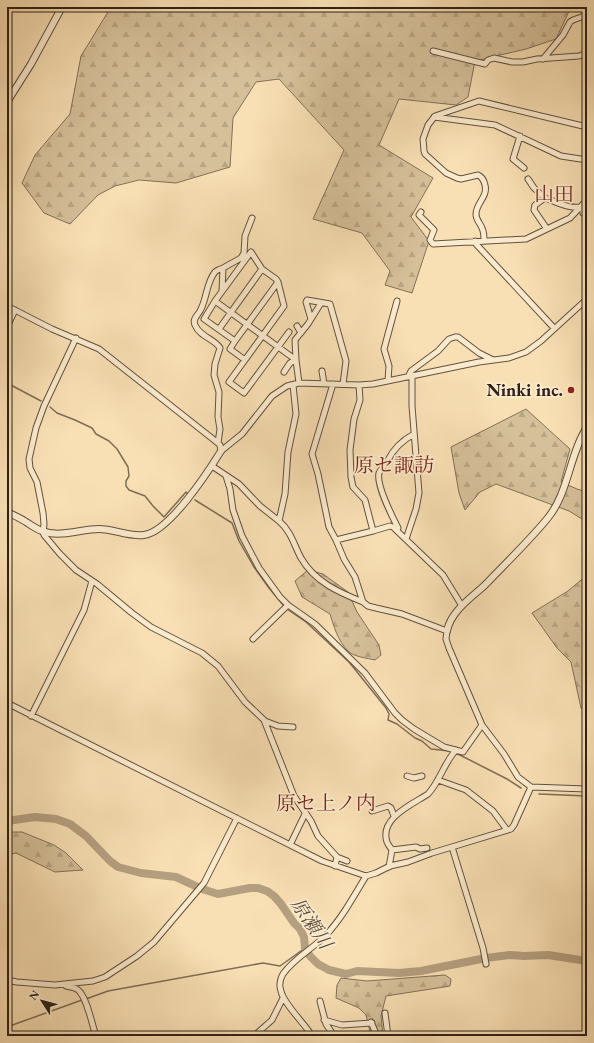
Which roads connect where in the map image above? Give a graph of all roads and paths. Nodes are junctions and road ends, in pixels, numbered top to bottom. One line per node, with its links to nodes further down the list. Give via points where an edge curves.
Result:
1 (62, 7): 6 (street)
2 (587, 14): 5 (street, via 570,22 563,35)
3 (433, 51): 5 (street, via 485,64 494,58 512,62)
4 (587, 53): 5 (street)
5 (543, 59)
6 (7, 102)
7 (434, 117): 8 (street, via 479,101); 9 (street, via 491,124); 23 (street, via 423,139 424,151 428,158 446,173 457,178 478,175 484,180 486,193 476,214 483,228)
8 (587, 127)
9 (520, 136): 10 (street, via 561,156); 11 (street, via 513,159)
10 (587, 160)
11 (524, 168)
12 (528, 179): 13 (street)
13 (545, 198): 15 (street); 21 (street, via 536,203 534,210)
14 (587, 200): 17 (street)
15 (566, 206): 16 (street); 17 (street)
16 (558, 207)
17 (581, 207): 19 (street); 21 (street, via 570,218)
18 (422, 212): 22 (street, via 419,215 434,230 430,240 433,244)
19 (583, 213)
20 (252, 218): 24 (street, via 245,236 244,253 241,258)
21 (546, 229): 23 (street, via 526,239)
22 (475, 241): 23 (street); 39 (street)
23 (484, 241)
24 (223, 268): 27 (street); 61 (street, via 213,274 194,321 205,337 220,348 214,375 219,392)
25 (262, 269): 26 (street); 27 (street, via 251,252); 34 (street)
26 (278, 282): 36 (street); 43 (street, via 284,306)
27 (222, 292): 29 (street)
28 (587, 299): 39 (street)
29 (215, 301): 34 (street); 40 (street, via 204,319)
30 (397, 301): 53 (street, via 384,348 389,366)
31 (321, 303): 35 (street); 35 (street, via 307,300); 57 (street, via 330,304 346,361)
32 (7, 306): 33 (street)
33 (15, 310): 37 (street); 44 (street)
34 (231, 312): 36 (street); 40 (street)
35 (311, 319): 42 (street)
36 (247, 324): 43 (street); 45 (street)
37 (7, 326)
38 (297, 326): 42 (street)
39 (554, 328): 49 (street, via 526,352)
40 (218, 329): 45 (street)
41 (289, 332): 46 (street)
42 (301, 333): 48 (street, via 296,340)
43 (262, 336): 46 (street); 47 (street)
44 (76, 338): 61 (street, via 99,349); 69 (street, via 44,406 29,458 43,513)
45 (235, 341): 47 (street, via 230,349)
46 (278, 347): 47 (street, via 244,393 229,382); 48 (street)
47 (245, 360)
48 (296, 360): 51 (street, via 290,363); 54 (street)
49 (493, 360): 52 (street); 52 (street, via 455,337 449,339 438,351 411,371)
50 (322, 371): 55 (street)
51 (284, 372)
52 (410, 377): 53 (street); 60 (street)
53 (388, 380): 58 (street)
54 (296, 384): 55 (street); 62 (street, via 287,386 272,396 245,430); 66 (street, via 296,414 288,452)
55 (324, 384): 56 (street)
56 (333, 384): 57 (street); 71 (street, via 312,454 329,527)
57 (343, 384): 58 (street)
58 (360, 385): 68 (street, via 360,400 354,419 350,450 351,477 354,487 364,500)
59 (587, 427): 74 (street, via 559,498 548,518)
60 (414, 434): 67 (street, via 390,454 379,474 381,489); 70 (street, via 418,493 416,509)
61 (218, 443): 62 (street)
62 (221, 451): 63 (street)
63 (212, 466): 64 (street); 69 (street, via 182,505 162,526 148,534 138,535 108,529)
64 (226, 476): 66 (street, via 239,484 260,506); 75 (street, via 242,536 269,584)
65 (7, 512): 69 (street)
66 (280, 521): 73 (street, via 313,575 334,589)
67 (397, 530): 68 (street, via 390,526); 70 (street)
68 (373, 531): 71 (street)
69 (42, 532): 72 (street, via 76,570)
70 (406, 539): 74 (street, via 446,579)
71 (336, 540): 73 (street, via 355,578)
72 (92, 581): 79 (street, via 84,610); 80 (street, via 151,627 213,661)
73 (363, 602): 76 (street)
74 (462, 606): 76 (street, via 453,617)
75 (287, 607): 77 (street); 83 (street, via 315,624 365,673 402,720 444,747)
76 (447, 631): 81 (street, via 448,648)
77 (253, 639)
78 (7, 703): 79 (street)
79 (31, 716): 92 (street)
80 (264, 721): 82 (street, via 278,726); 90 (street, via 294,796)
81 (482, 725): 83 (street, via 463,752); 87 (street, via 518,777)
82 (294, 727)
83 (456, 750): 86 (street)
84 (407, 776): 85 (street)
85 (422, 776)
86 (438, 780): 91 (street, via 428,794); 93 (street, via 466,790 493,811)
87 (531, 787): 88 (street); 93 (street, via 514,825)
88 (587, 789)
89 (372, 811): 91 (street, via 388,806)
90 (305, 814): 94 (street); 99 (street, via 318,836)
91 (394, 816): 98 (street, via 387,830 387,842)
92 (237, 818): 94 (street); 107 (street, via 204,883 154,942 105,977)
93 (507, 830): 95 (street)
94 (290, 845): 102 (street)
95 (452, 847): 100 (street); 105 (street)
96 (427, 848): 97 (street)
97 (420, 849): 98 (street); 100 (street)
98 (392, 850): 103 (street)
99 (337, 857): 101 (street); 102 (street)
100 (422, 857): 103 (street)
101 (347, 861)
102 (335, 866): 104 (street)
103 (388, 867): 104 (street)
104 (366, 876): 108 (street, via 328,934 300,957 281,978 280,990)
105 (486, 964)
106 (7, 980): 107 (street)
107 (63, 984): 113 (street, via 76,989 83,998)
108 (283, 998): 114 (street, via 272,1020); 115 (street)
109 (320, 1002): 111 (street)
110 (385, 1013): 112 (street)
111 (324, 1020): 116 (street); 117 (street, via 342,1025 372,1023)
112 (388, 1034): 117 (street)
113 (96, 1036)
114 (254, 1036)
115 (312, 1036)
116 (334, 1036)
117 (377, 1036)

